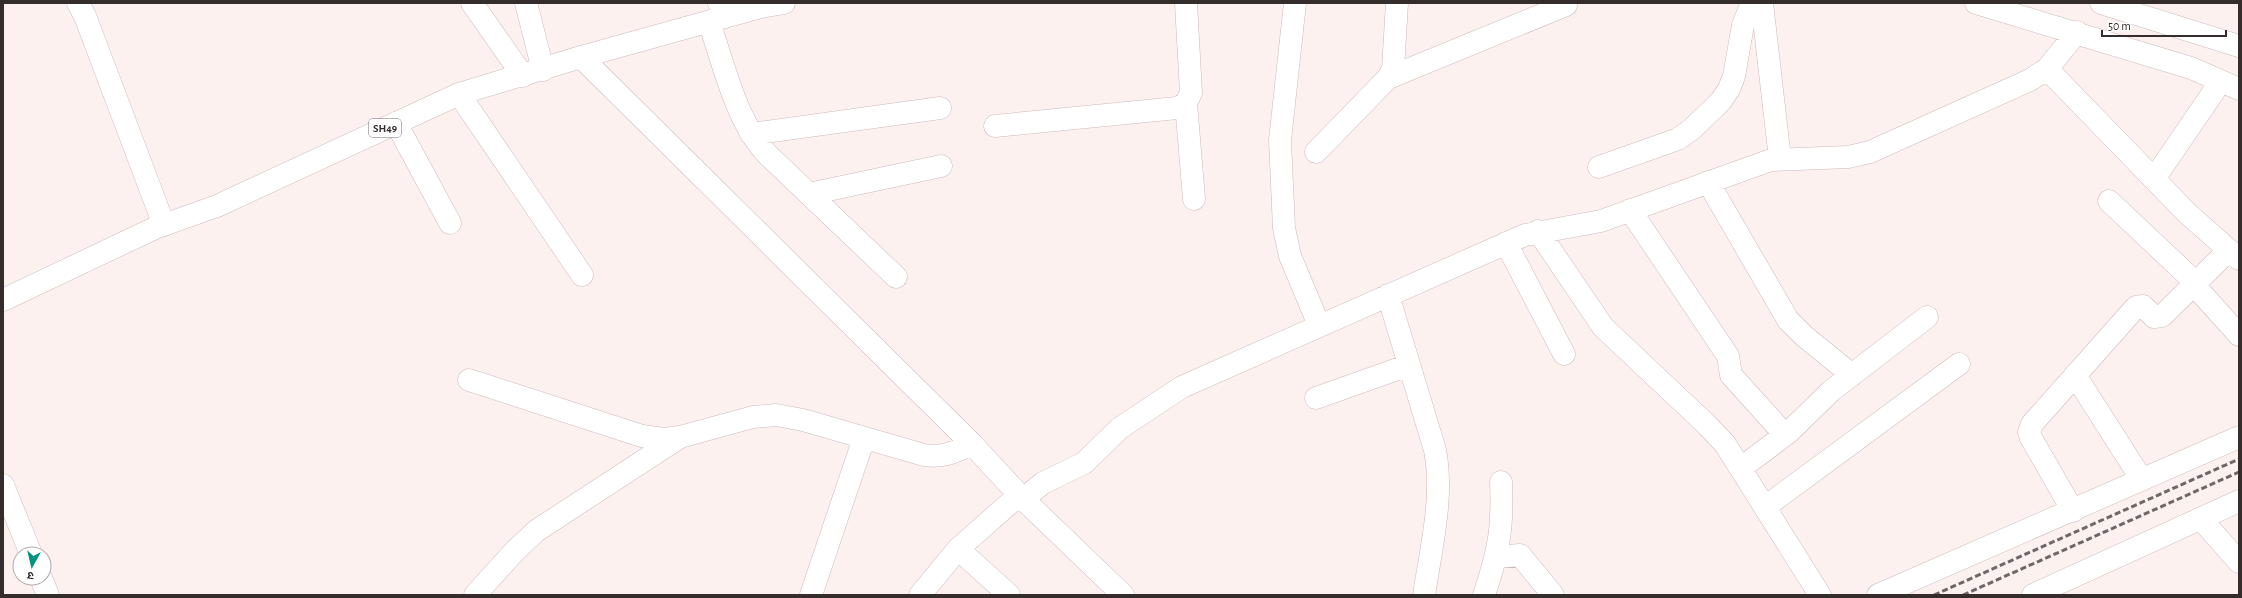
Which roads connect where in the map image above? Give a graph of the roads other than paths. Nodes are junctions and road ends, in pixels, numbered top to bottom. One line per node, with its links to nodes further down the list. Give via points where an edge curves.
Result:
1 (78, 3): 38 (street)
2 (472, 3): 18 (street)
3 (526, 3): 18 (street)
4 (784, 3): 13 (street, SH49)
5 (1186, 3): 22 (street, via 1191,93)
6 (1295, 3): 48 (street, via 1280,140 1284,228 1290,256)
7 (1397, 3): 19 (street, via 1395,58)
8 (1752, 3): 30 (street, via 1743,24 1730,89 1721,101 1678,139)
9 (1762, 3): 28 (street)
10 (1976, 3): 14 (street)
11 (2101, 3): 15 (street)
12 (1566, 5): 19 (street)
13 (717, 14): 16 (street, SH49); 26 (street, via 741,113)
14 (2077, 32): 17 (street); 20 (street, via 2191,68)
15 (2239, 46)
16 (581, 57): 18 (street, SH49); 61 (street)
17 (2046, 69): 28 (street, via 2013,88 1859,156); 31 (street)
18 (533, 73): 21 (street, SH49)
19 (1388, 78): 27 (street)
20 (2230, 85): 31 (street)
21 (459, 94): 24 (street, SH49); 42 (street)
22 (1186, 103): 25 (street, via 1177,108); 34 (street)
23 (940, 108): 26 (street)
24 (396, 123): 37 (street); 38 (street, SH49, via 217,206)
25 (995, 126)
26 (751, 134): 33 (street)
27 (1316, 152)
28 (1780, 159): 32 (street, via 1759,163)
29 (941, 166): 33 (street)
30 (1599, 167)
31 (2154, 179): 41 (street)
32 (1708, 182): 36 (street); 53 (street, via 1788,320)
33 (809, 194): 43 (street)
34 (1194, 199)
35 (2109, 201): 44 (street)
36 (1630, 210): 39 (street, via 1584,226); 57 (street, via 1728,356 1731,375)
37 (450, 223)
38 (164, 225): 46 (street, SH49)
39 (1538, 231): 40 (street); 62 (street, via 1603,327 1726,444)
40 (1506, 243): 45 (street); 50 (street)
41 (2234, 255): 44 (street)
42 (582, 274)
43 (896, 277)
44 (2195, 284): 49 (street); 54 (street, via 2162,316 2154,317 2143,306 2136,307)
45 (1388, 295): 48 (street); 52 (street)
46 (5, 301)
47 (1927, 317): 53 (street)
48 (1319, 325): 66 (street, via 1182,387 1120,428 1084,463)
49 (2239, 335)
50 (1564, 354)
51 (1959, 364): 68 (street)
52 (1409, 365): 56 (street); 80 (street, via 1435,450 1439,472 1438,499)
53 (1852, 374): 57 (street)
54 (2075, 375): 63 (street); 69 (street, via 2032,424 2029,432)
55 (469, 380): 58 (street, via 642,436 664,439)
56 (1316, 398)
57 (1785, 435): 62 (street)
58 (680, 436): 60 (street, via 753,417 776,415 804,420); 75 (street, via 536,532)
59 (2239, 437): 63 (street)
60 (864, 438): 61 (street, via 937,457); 76 (street)
61 (972, 444): 66 (street)
62 (1741, 468): 68 (street)
63 (2142, 480): 69 (street)
64 (1501, 482): 73 (street, via 1503,517)
65 (3, 485): 71 (street)
66 (1021, 497): 72 (street); 79 (street)
67 (2239, 501): 70 (street)
68 (1766, 507): 83 (street)
69 (2073, 511): 84 (street)
70 (2201, 518): 74 (street); 85 (street)
71 (28, 546)
72 (958, 549): 77 (street); 78 (street)
73 (1497, 557): 81 (street); 82 (street, via 1520,555)
74 (2239, 562)
75 (475, 595)
76 (811, 595)
77 (920, 595)
78 (1009, 595)
79 (1123, 595)
80 (1424, 595)
81 (1484, 595)
82 (1553, 595)
83 (1820, 595)
84 (1878, 595)
85 (2032, 595)

